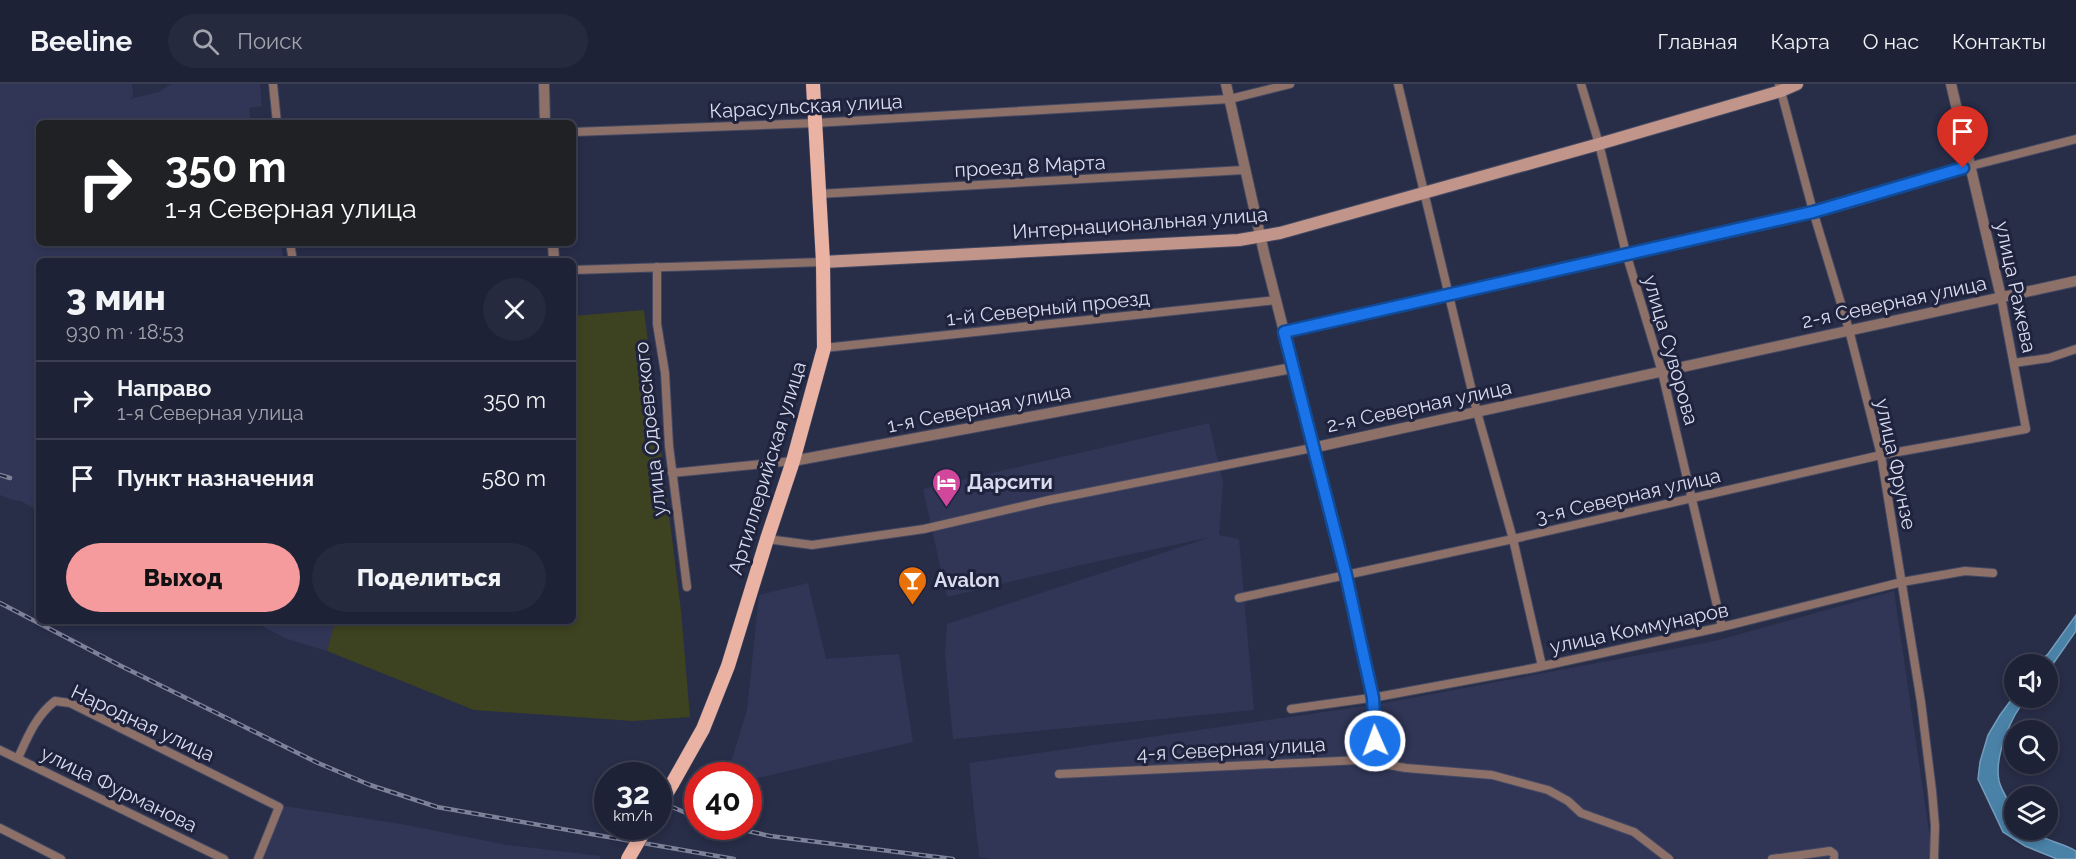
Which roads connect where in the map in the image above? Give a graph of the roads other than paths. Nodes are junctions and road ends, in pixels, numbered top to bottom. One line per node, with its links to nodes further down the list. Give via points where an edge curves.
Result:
1 (273, 84): 12 (street)
2 (544, 84): 13 (street)
3 (813, 84): 14 (main road, Артиллерийская улица)
4 (1226, 84): 11 (street)
5 (1290, 84): 11 (street, Карасульская улица)
6 (1398, 84): 21 (street)
7 (1581, 84): 17 (street, улица Суворова)
8 (1797, 84): 10 (main road, Интернациональная улица)
9 (1951, 84): 18 (street, улица Ражева)
10 (1780, 87): 17 (main road, Интернациональная улица); 22 (street, улица Фрунзе)
11 (1230, 99): 14 (street, Карасульская улица); 19 (street)
12 (277, 120)
13 (545, 120)
14 (815, 123): 15 (street, Карасульская улица); 20 (main road, Артиллерийская улица)
15 (576, 132)
16 (2076, 139): 18 (street)
17 (1599, 144): 21 (main road, Интернациональная улица); 24 (street, улица Суворова)
18 (1971, 166): 22 (street); 30 (street, улица Ражева)
19 (1244, 170): 20 (street, проезд 8 Марта); 23 (street)
20 (818, 194): 25 (main road, Артиллерийская улица)
21 (1424, 194): 23 (main road, Интернациональная улица); 29 (street)
22 (1813, 212): 24 (street); 32 (street, улица Фрунзе)
23 (1260, 236): 25 (main road, Интернациональная улица); 31 (street)
24 (1626, 253): 29 (street); 38 (street, улица Суворова)
25 (823, 262): 26 (street, Интернациональная улица); 34 (main road, Артиллерийская улица)
26 (657, 267): 27 (street, Интернациональная улица); 44 (street, улица Одоевского, via 657,324 665,373)
27 (576, 270)
28 (2076, 281): 30 (street, 2-я Северная улица)
29 (1448, 294): 33 (street); 39 (street)
30 (2001, 297): 32 (street, 2-я Северная улица); 36 (street, улица Ражева)
31 (1276, 300): 33 (street); 34 (street, 1-й Северный проезд)
32 (1849, 330): 38 (street, 2-я Северная улица); 42 (street, улица Фрунзе)
33 (1284, 332): 37 (street)
34 (824, 348): 43 (main road, Артиллерийская улица)
35 (2076, 349): 36 (street)
36 (2014, 363): 40 (street, улица Ражева)
37 (1292, 368): 41 (street); 43 (street, 1-я Северная улица)
38 (1662, 372): 39 (street, 2-я Северная улица); 45 (street, улица Суворова)
39 (1477, 412): 41 (street, 2-я Северная улица); 47 (street)
40 (2026, 429): 42 (street, 3-я Северная улица)
41 (1312, 448): 46 (street, 2-я Северная улица, via 1048,500 924,529 812,544); 49 (street)
42 (1881, 455): 45 (street, 3-я Северная улица); 50 (street, улица Фрунзе)
43 (794, 461): 44 (street, 1-я Северная улица); 46 (main road, Артиллерийская улица)
44 (672, 473): 51 (street, улица Одоевского)
45 (1692, 497): 47 (street, 3-я Северная улица); 53 (street, улица Суворова)
46 (767, 539): 63 (main road, Артиллерийская улица, bridge, via 728,666 703,729)
47 (1513, 539): 49 (street, 3-я Северная улица); 54 (street)
48 (1993, 573): 50 (street, улица Коммунаров, via 1965,571)
49 (1346, 575): 52 (street, 3-я Северная улица); 55 (street)
50 (1902, 582): 53 (street, улица Коммунаров); 73 (street, улица Фрунзе, via 1932,790)
51 (687, 587)
52 (1239, 598)
53 (1722, 627): 54 (street, улица Коммунаров)
54 (1542, 666): 55 (street, улица Коммунаров)
55 (1373, 698): 56 (street, улица Коммунаров); 58 (street)
56 (1291, 709)
57 (0, 750): 59 (street, улица Фурманова)
58 (1372, 754): 60 (street); 61 (street)
59 (18, 758): 67 (street, улица Фурманова); 68 (street, Народная улица, via 44,710 55,701 70,704 279,807)
60 (1360, 760): 61 (street, 4-я Северная улица); 62 (street, 4-я Северная улица)
61 (1380, 763): 70 (street, 4-я Северная улица, via 1492,775 1548,790 1581,813 1634,832)
62 (1059, 774)
63 (672, 784)
64 (0, 828): 66 (street)
65 (639, 840): 69 (main road, bridge)
66 (61, 859)
67 (224, 859)
68 (258, 859)
69 (628, 859)
70 (1670, 859)
71 (1772, 859): 72 (street, via 1830,852)
72 (1834, 859)
73 (1934, 859)

